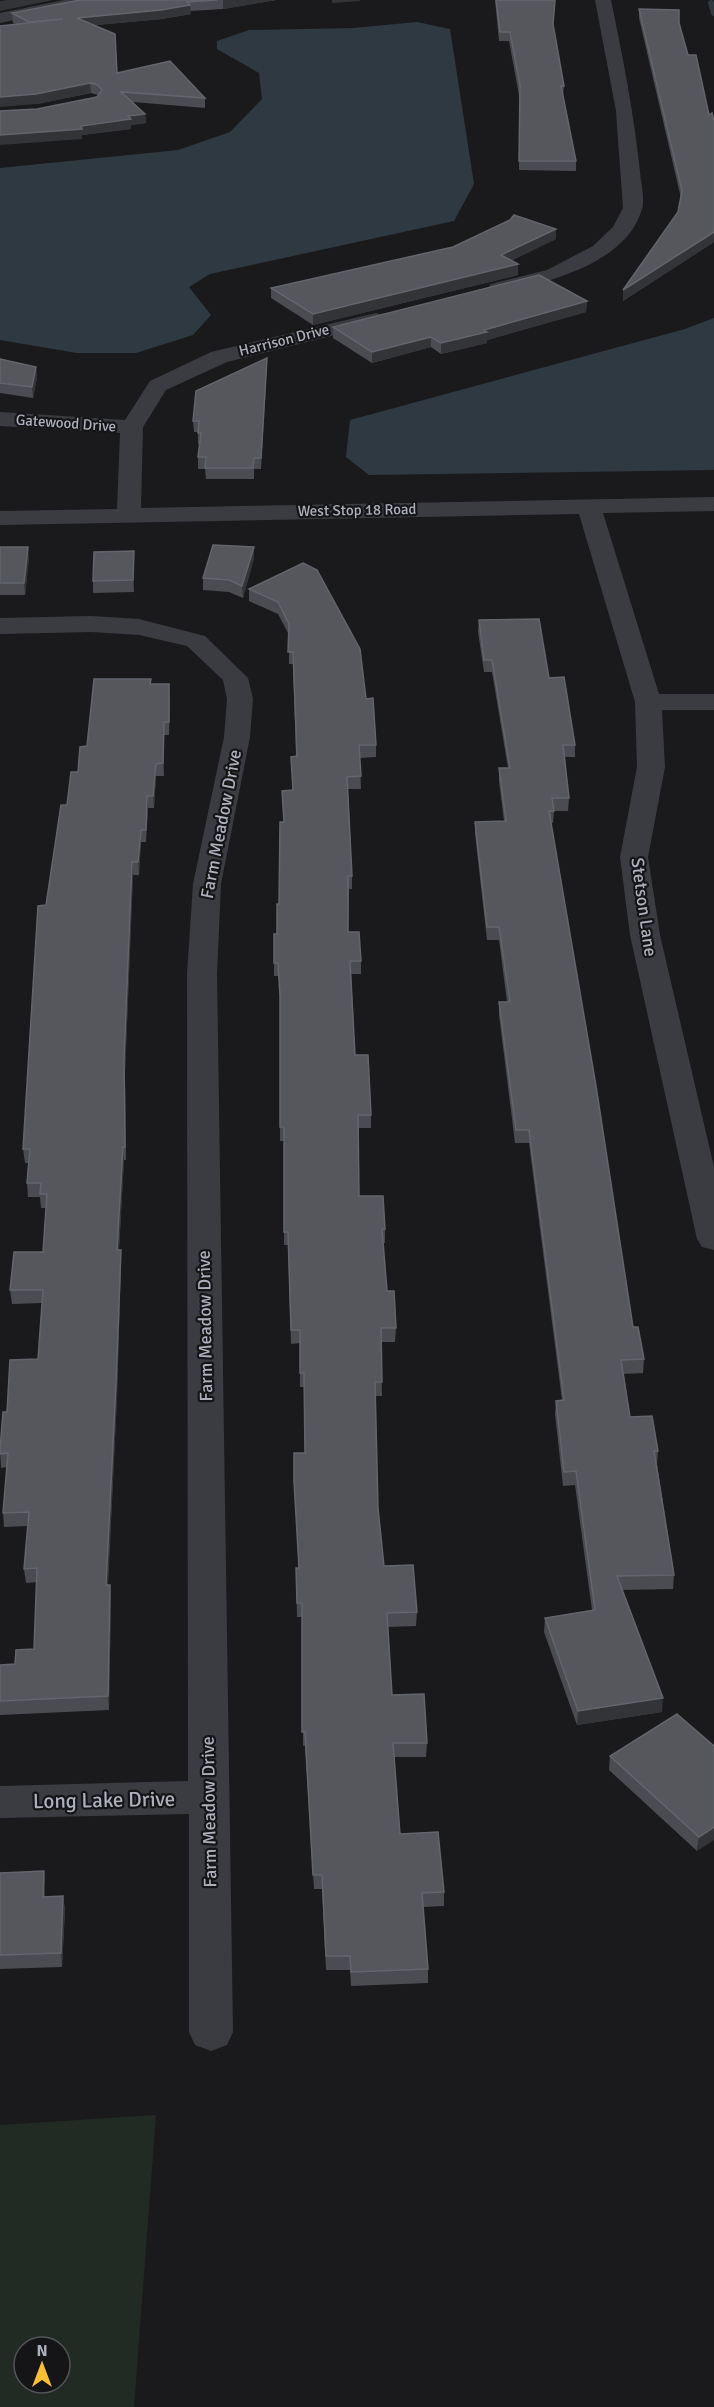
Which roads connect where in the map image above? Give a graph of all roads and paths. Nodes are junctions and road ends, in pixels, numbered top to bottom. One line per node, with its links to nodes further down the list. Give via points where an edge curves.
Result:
1 (89, 0): 3 (street)
2 (603, 0): 4 (street, via 625,111 633,208 621,230 600,250 554,273)
3 (0, 18)
4 (473, 294)
5 (392, 315): 7 (street, Harrison Drive, via 219,357 158,386)
6 (0, 419): 7 (street, Gatewood Drive)
7 (132, 427): 10 (street)
8 (714, 504): 9 (street, West Stop 18 Road)
9 (589, 506): 10 (street, West Stop 18 Road); 13 (street, Stetson Lane)
10 (129, 513): 11 (street, West Stop 18 Road)
11 (0, 518)
12 (0, 626): 16 (street, Farm Meadow Drive, via 139,627 196,641 235,678 240,699 237,737 207,884 202,974)
13 (648, 702): 14 (street); 15 (street, Stetson Lane, via 651,767 634,857 645,935)
14 (714, 702)
15 (714, 1239)
16 (208, 1797): 17 (street, Long Lake Drive); 18 (street, Farm Meadow Drive)
17 (0, 1802)
18 (211, 2032)

